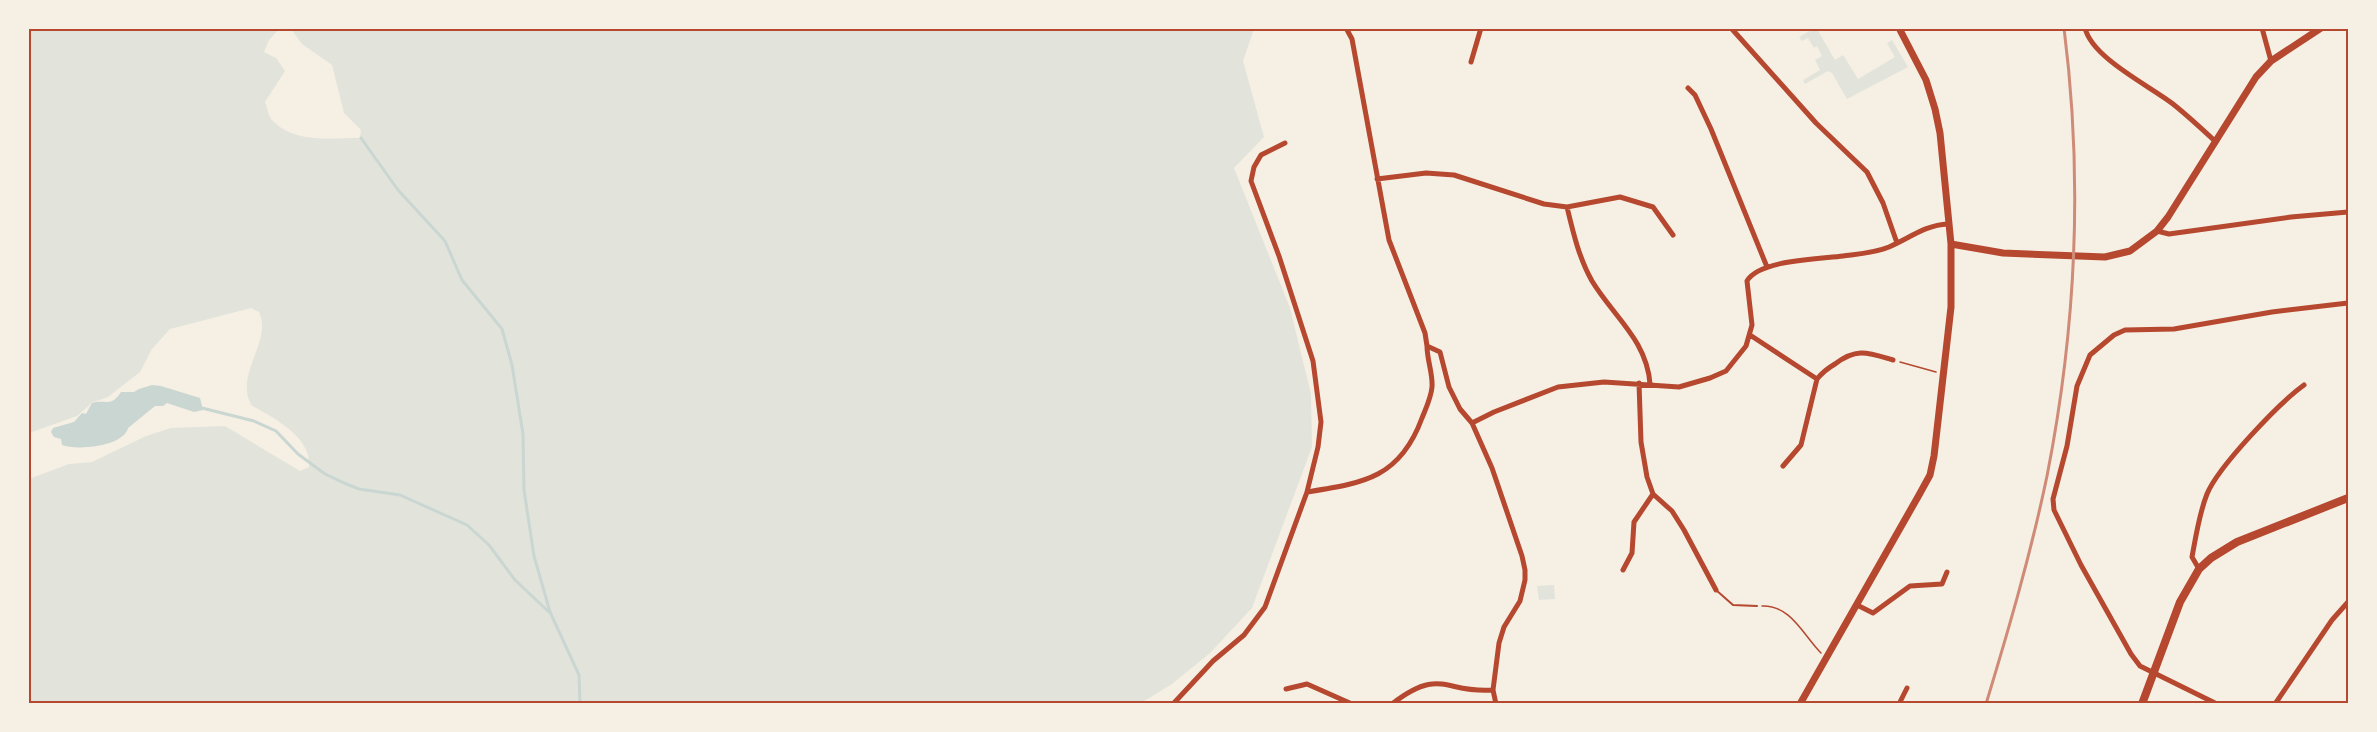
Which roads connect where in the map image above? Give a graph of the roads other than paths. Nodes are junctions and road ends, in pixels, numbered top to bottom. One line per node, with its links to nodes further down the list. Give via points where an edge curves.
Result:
1 (1346, 28): 13 (street, via 1352,39)
2 (1480, 28): 9 (street)
3 (1731, 28): 19 (street, via 1816,123 1867,172)
4 (1899, 28): 16 (street, via 1926,80 1935,110)
5 (2085, 28): 11 (street, via 2101,53 2174,105)
6 (2262, 28): 8 (street)
7 (2321, 28): 8 (street)
8 (2271, 61): 11 (street, via 2244,93)
9 (1471, 62)
10 (1689, 88): 21 (street, via 1711,129)
11 (2216, 142): 17 (street)
12 (1285, 143): 32 (street, via 1261,155 1251,181 1313,361 1321,422)
13 (1377, 179): 14 (street, via 1426,173 1454,175 1544,204); 24 (street, via 1389,240)
14 (1567, 207): 18 (street, via 1620,197 1653,207); 28 (street, via 1579,253 1593,281 1645,354)
15 (2349, 212): 17 (street, via 2169,234)
16 (1948, 224): 19 (street, via 1930,226); 20 (street)
17 (2157, 231): 20 (street, via 2122,255 2003,253)
18 (1673, 235)
19 (1897, 243): 21 (street, via 1873,252)
20 (1951, 244): 40 (street, via 1953,286 1930,475)
21 (1767, 267): 23 (street, via 1750,275 1747,281 1753,313)
22 (2349, 303): 42 (street, via 2194,327 2125,330 2090,355 2077,386 2054,510 2130,654 2140,666)
23 (1750, 335): 26 (street); 28 (street, via 1726,371 1679,387)
24 (1427, 346): 30 (street, via 1440,352 1449,387); 32 (street, via 1431,395 1406,451 1372,477)
25 (1893, 360): 26 (street, via 1852,353)
26 (1817, 379): 31 (street, via 1801,446)
27 (1639, 383): 28 (street); 30 (street, via 1558,387); 33 (street, via 1641,442)
28 (1650, 384)
29 (2304, 385): 35 (street, via 2262,424 2207,494 2192,557)
30 (1472, 423): 45 (street, via 1492,468 1525,570 1520,601 1499,643)
31 (1783, 466)
32 (1307, 492): 46 (street, via 1265,607 1244,635)
33 (1653, 494): 36 (street, via 1634,522 1632,553); 38 (street, via 1672,511)
34 (2349, 498): 35 (main road, via 2237,542)
35 (2199, 569): 42 (main road, via 2180,603)
36 (1623, 570)
37 (1947, 572): 40 (street, via 1942,585 1910,586 1873,613)
38 (1716, 590): 41 (lane, via 1733,605)
39 (2349, 602): 54 (street, via 2332,620)
40 (1857, 605): 50 (street)
41 (1757, 606)
42 (2154, 672): 52 (main road); 53 (street)
43 (1907, 688): 51 (street)
44 (1286, 689): 47 (street, via 1307,684)
45 (1493, 690): 48 (street, via 1477,691 1434,682 1410,691); 49 (street)
46 (1173, 704)
47 (1352, 704)
48 (1392, 704)
49 (1496, 704)
50 (1800, 704)
51 (1899, 704)
52 (2142, 704)
53 (2217, 704)
54 (2275, 704)

